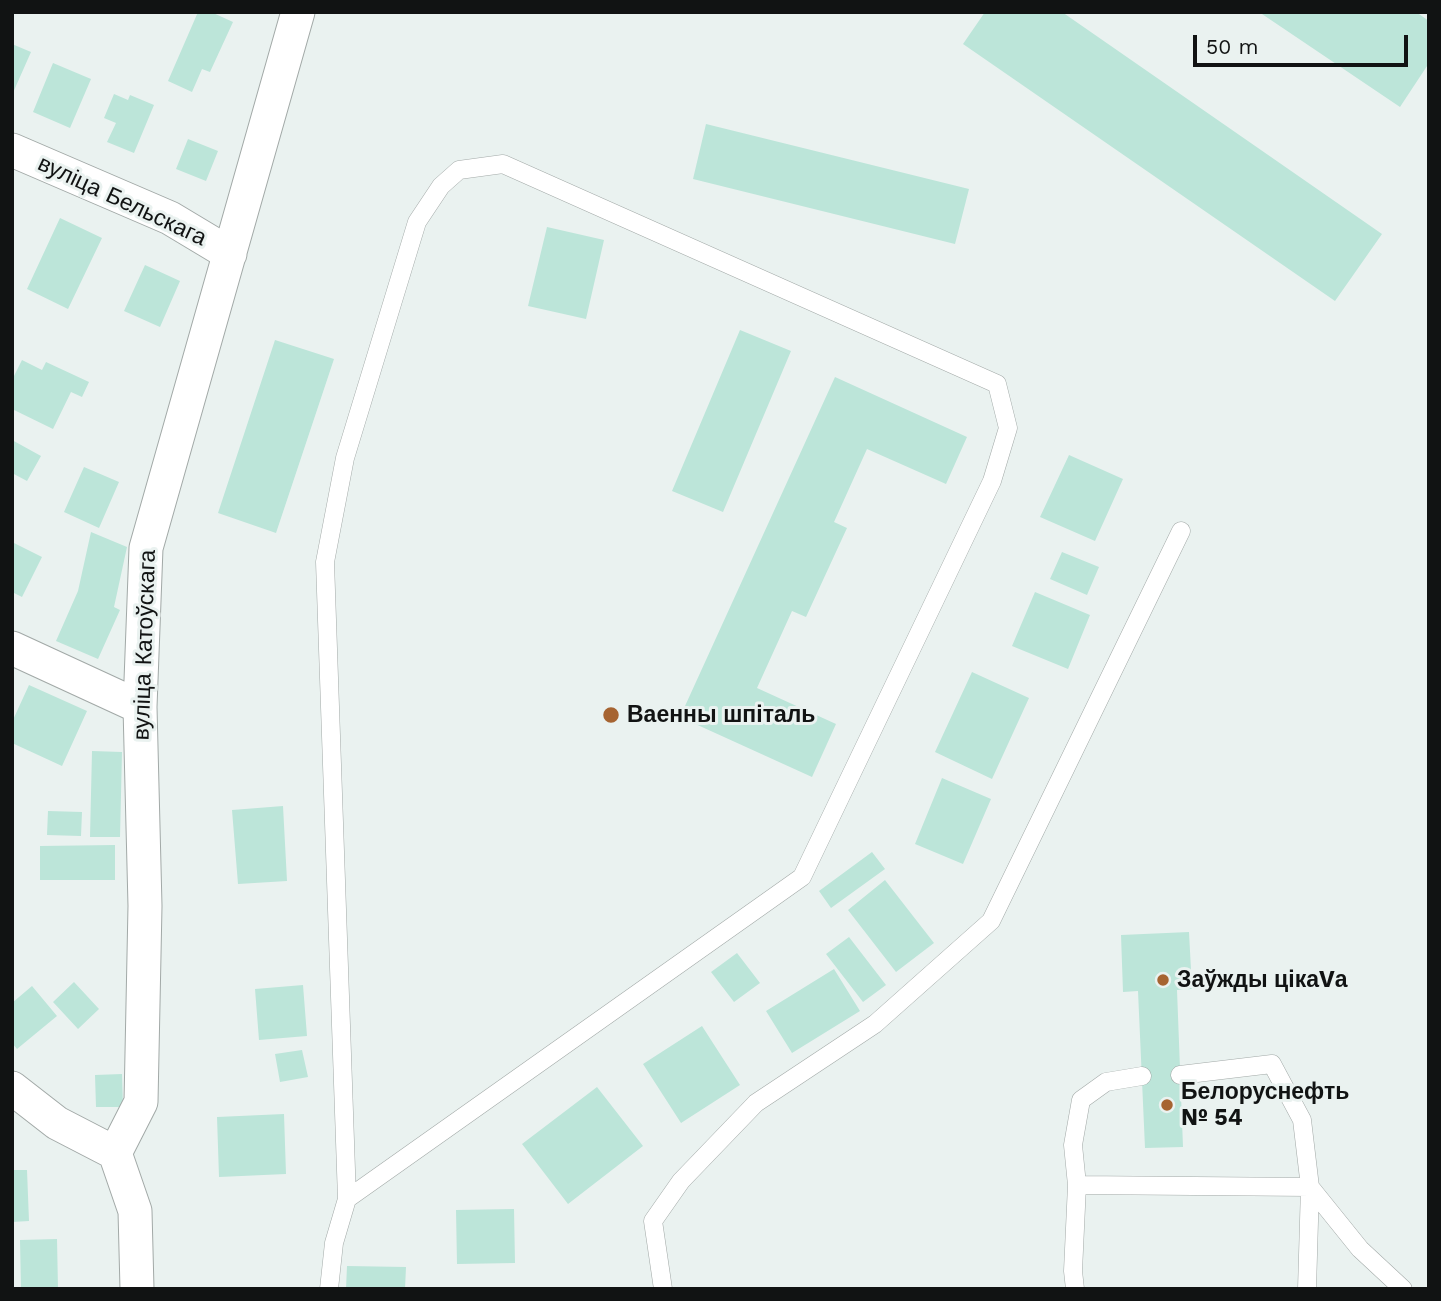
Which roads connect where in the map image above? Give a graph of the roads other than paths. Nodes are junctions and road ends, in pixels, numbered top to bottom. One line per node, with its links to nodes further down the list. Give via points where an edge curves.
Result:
1 (298, 12): 3 (street, вуліца Катоўскага)
2 (12, 150): 3 (street, вуліца Бельскага, via 170,218)
3 (230, 254): 6 (street, вуліца Катоўскага, via 146,548)
4 (1181, 531): 16 (lane, via 991,921 875,1024 756,1103 681,1181 653,1221)
5 (12, 648): 6 (street)
6 (140, 707): 10 (street, вуліца Катоўскага, via 145,906 141,1102)
7 (1180, 1075): 12 (lane, via 1272,1064 1302,1120)
8 (1142, 1076): 11 (lane, via 1106,1082 1082,1100 1073,1145)
9 (12, 1088): 10 (street, via 57,1123)
10 (115, 1153): 14 (street, via 135,1211)
11 (1077, 1185): 12 (lane); 17 (lane)
12 (1310, 1187): 18 (lane); 19 (lane, via 1360,1249)
13 (347, 1199): 13 (lane, via 325,562 345,458 416,222 441,186 459,170 503,164 997,384 1008,428 992,481 802,877); 15 (lane, via 334,1243)
14 (137, 1289)
15 (329, 1289)
16 (663, 1289)
17 (1075, 1289)
18 (1307, 1289)
19 (1403, 1289)

